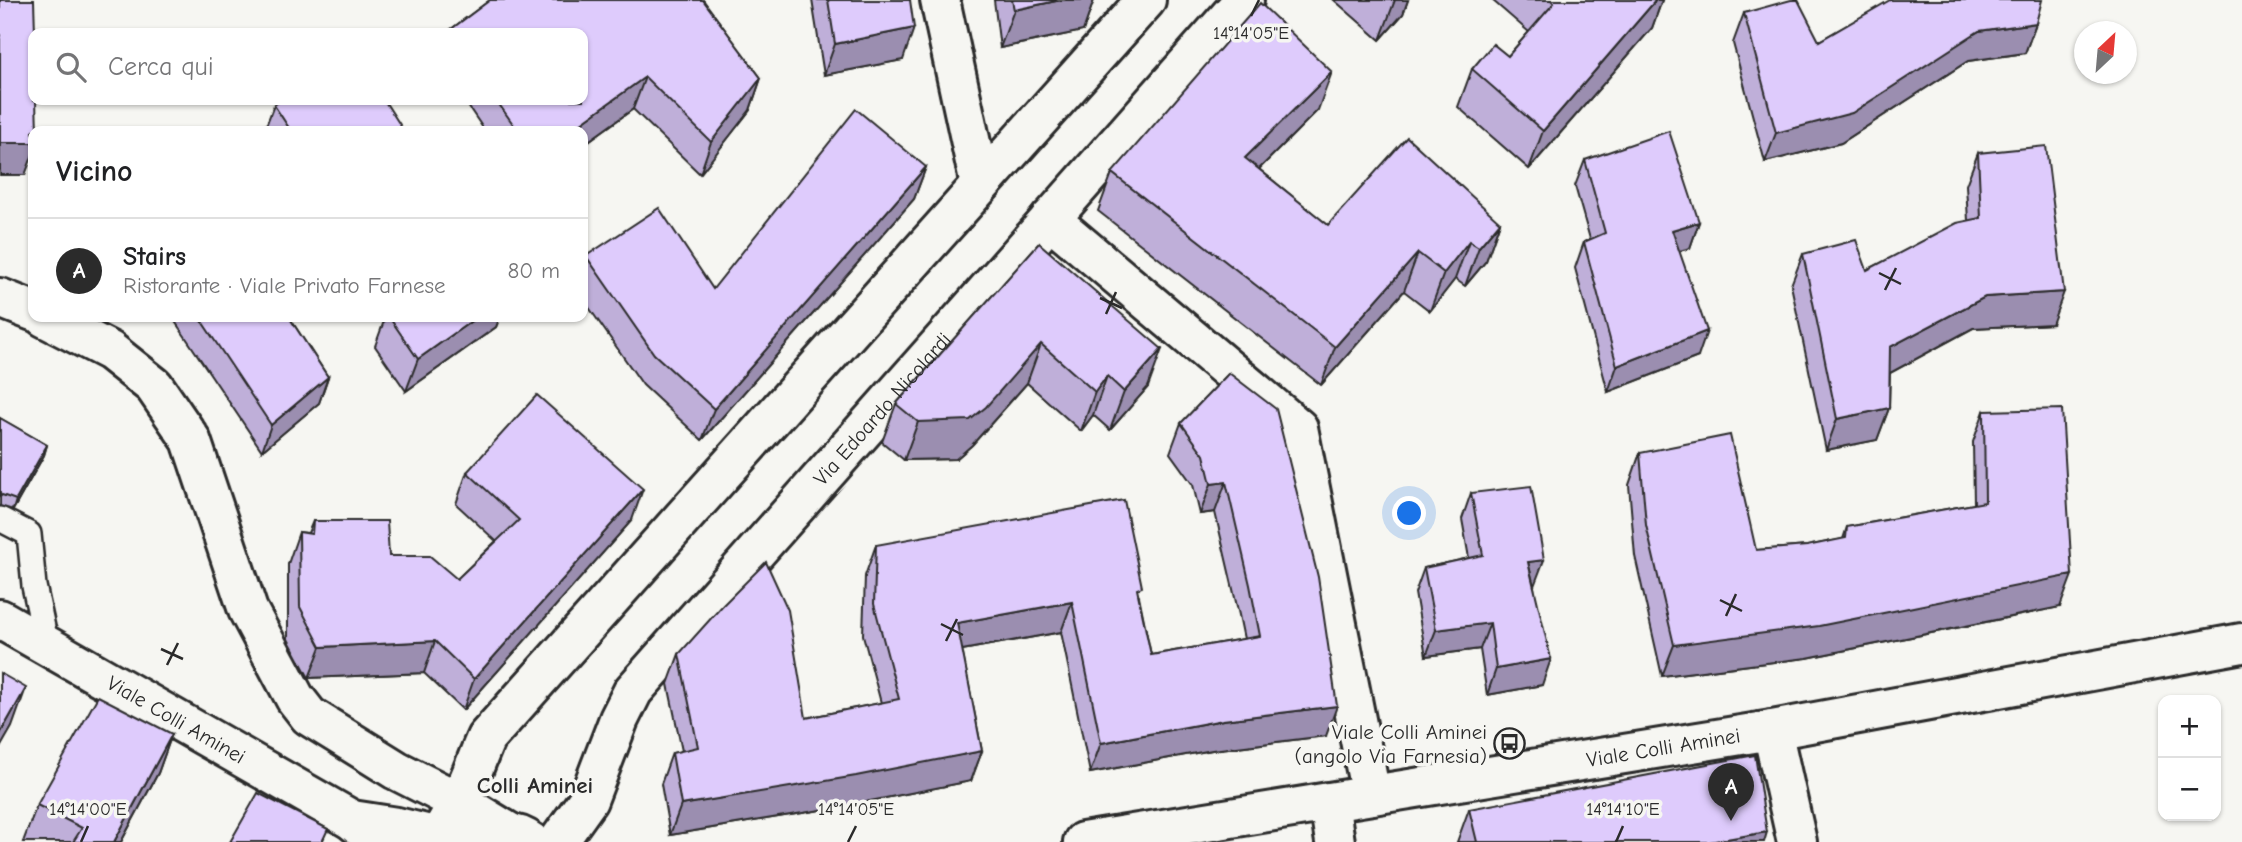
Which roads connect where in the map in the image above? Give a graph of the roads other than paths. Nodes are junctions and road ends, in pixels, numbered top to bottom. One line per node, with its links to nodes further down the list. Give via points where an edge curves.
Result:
1 (940, 0): 4 (street)
2 (1146, 0): 4 (street)
3 (1244, 0): 5 (street, Via Edoardo Nicolardi)
4 (980, 185): 15 (street, via 486,738)
5 (1050, 219): 14 (street, via 1298,428); 20 (street, Via Edoardo Nicolardi, via 634,691 588,800)
6 (0, 299): 7 (street)
7 (28, 309)
8 (54, 322): 15 (street, via 110,351 154,386 191,440 248,611 309,716 396,770)
9 (0, 519): 12 (lane, via 29,534)
10 (0, 619): 12 (street, Viale Colli Aminei)
11 (2242, 643): 13 (street, Viale Colli Aminei)
12 (47, 646): 17 (street, Viale Colli Aminei)
13 (1772, 730): 14 (street, Viale Colli Aminei); 23 (street)
14 (1371, 795): 16 (street, Viale Colli Aminei)
15 (459, 802): 18 (street); 19 (street)
16 (1329, 802): 21 (street, Viale Colli Aminei); 22 (street)
17 (365, 831): 18 (street, Viale Colli Aminei, via 397,827)
18 (438, 837): 19 (street, Viale Colli Aminei)
19 (503, 839)
20 (558, 842)
21 (1083, 842)
22 (1335, 842)
23 (1797, 842)

